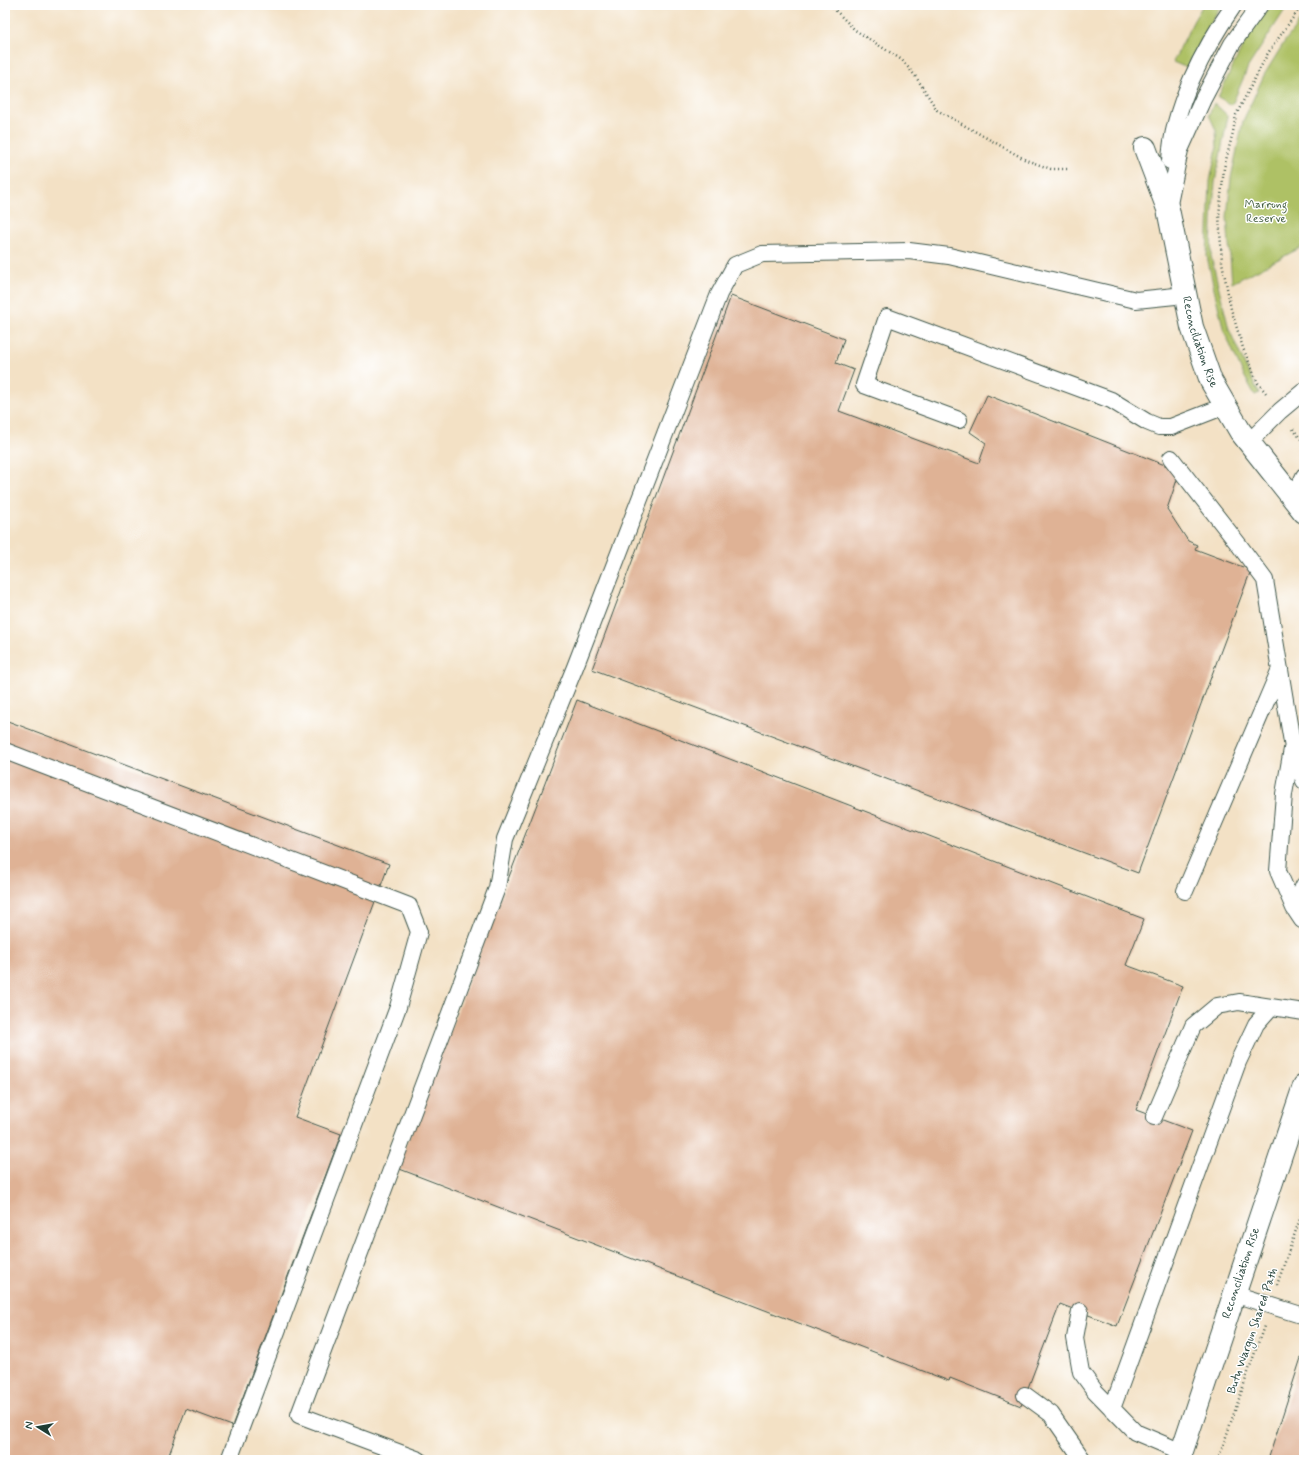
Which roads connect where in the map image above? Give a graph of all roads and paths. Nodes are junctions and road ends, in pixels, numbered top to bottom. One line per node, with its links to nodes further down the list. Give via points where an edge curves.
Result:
1 (830, 5): 6 (path, via 855,30 902,60 937,110 1026,160 1051,169)
2 (1234, 5): 7 (lane, via 1216,31 1174,123)
3 (1260, 5): 7 (lane, via 1232,44 1203,99 1180,150)
4 (1302, 5): 11 (path, via 1268,53 1236,115 1224,168 1219,216 1222,262 1231,309 1241,341 1258,383)
5 (1145, 148): 7 (street, Reconciliation Rise)
6 (1068, 169)
7 (1168, 209): 8 (street, Reconciliation Rise)
8 (1185, 295): 10 (street, Reconciliation Rise, via 1192,327 1210,381); 39 (lane, via 1136,300 949,256 909,251 762,254 735,265 719,294 575,667 505,839 497,888 299,1415)
9 (1304, 390): 11 (lane)
10 (1225, 406): 12 (lane, via 1171,427 1159,427 1111,400 887,317 864,385); 13 (street, Reconciliation Rise)
11 (1280, 411): 13 (lane); 14 (path)
12 (959, 420)
13 (1249, 442): 17 (street, Reconciliation Rise)
14 (1304, 443)
15 (1171, 458): 18 (lane, via 1265,580)
16 (1304, 476): 17 (lane)
17 (1299, 505)
18 (1280, 669): 19 (lane); 23 (lane)
19 (1293, 748): 21 (lane); 24 (lane, via 1284,794 1278,871)
20 (5, 751): 38 (lane, via 409,906 419,932 398,1007)
21 (1304, 782)
22 (1304, 885): 24 (lane)
23 (1185, 891)
24 (1294, 908): 25 (lane)
25 (1304, 921)
26 (1271, 1007): 27 (lane); 29 (lane, via 1240,1002 1217,1006 1193,1026); 36 (lane, via 1256,1024 1238,1062)
27 (1304, 1012)
28 (1304, 1086): 31 (street, Reconciliation Rise)
29 (1154, 1117)
30 (1304, 1207): 32 (path, Butu Wargun Shared Path)
31 (1234, 1294): 32 (lane); 37 (street, Reconciliation Rise)
32 (1271, 1305): 34 (lane); 41 (path, Butu Wargun Shared Path)
33 (1080, 1311): 36 (lane, via 1076,1338 1081,1372 1094,1391)
34 (1304, 1316)
35 (1025, 1395): 40 (lane, via 1051,1414)
36 (1112, 1409): 37 (lane, via 1134,1432)
37 (1180, 1456)
38 (229, 1460)
39 (419, 1460)
40 (1083, 1460)
41 (1218, 1460)

